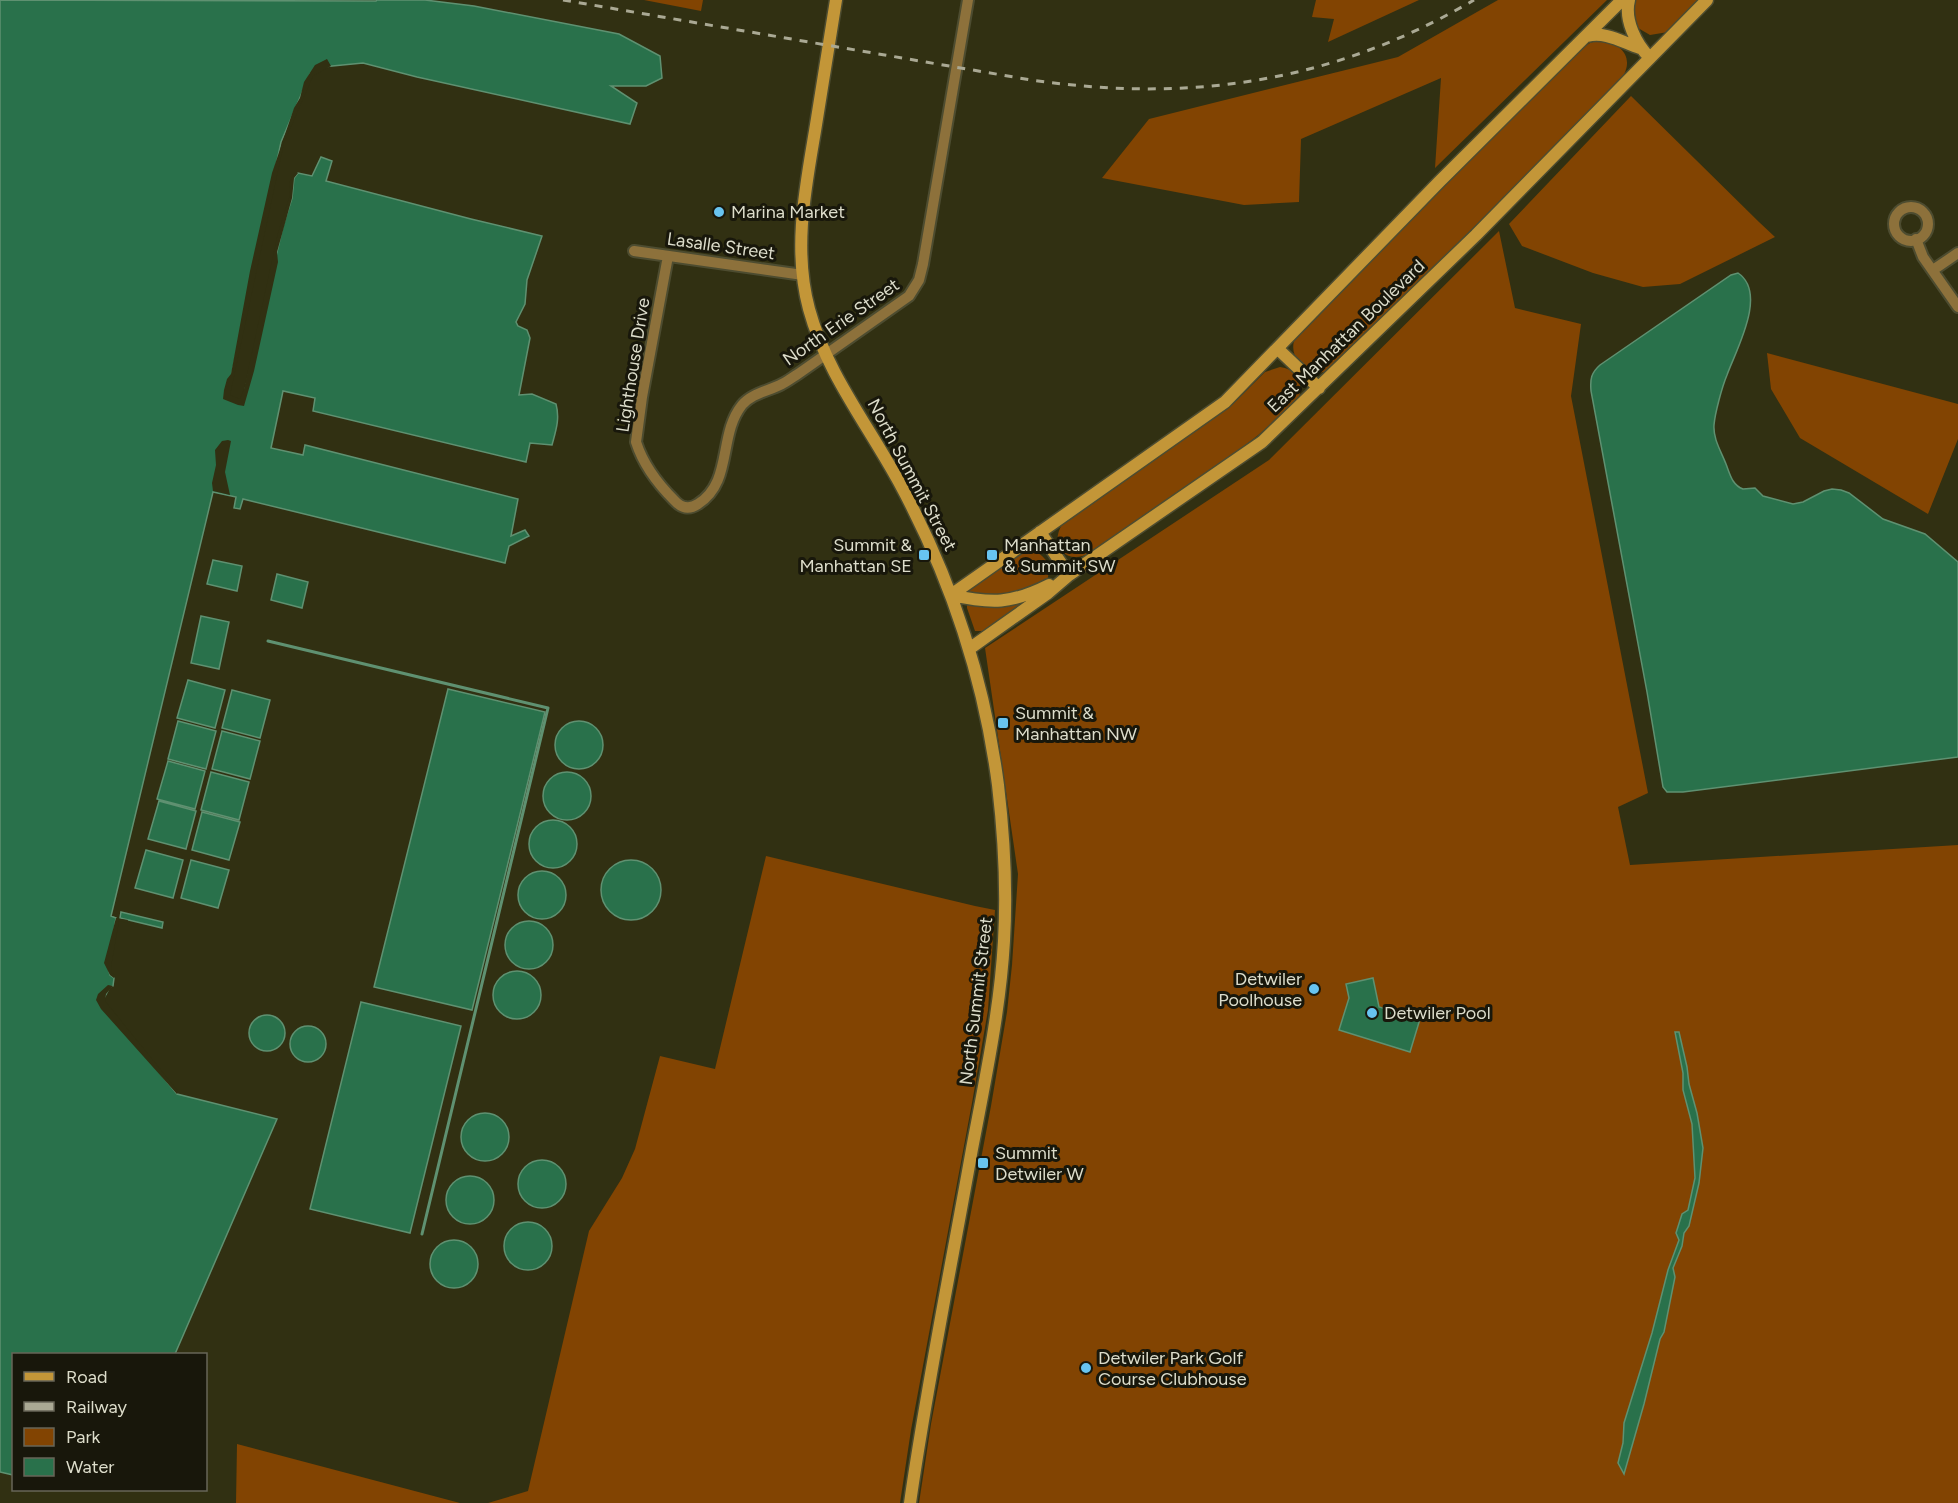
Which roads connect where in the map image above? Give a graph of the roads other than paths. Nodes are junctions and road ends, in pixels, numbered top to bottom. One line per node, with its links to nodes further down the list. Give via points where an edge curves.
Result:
1 (837, 0): 14 (street, North Summit Street, via 804,197)
2 (968, 0): 17 (street, North Erie Street, via 919,280 909,296)
3 (1622, 0): 6 (street, East Manhattan Boulevard)
4 (1629, 0): 7 (street, via 1627,9)
5 (1707, 0): 8 (street, East Manhattan Boulevard)
6 (1586, 37): 7 (street, via 1604,34); 16 (street, East Manhattan Boulevard)
7 (1640, 48): 8 (street)
8 (1650, 58): 18 (street, East Manhattan Boulevard)
9 (1916, 239): 13 (street)
10 (634, 251): 12 (street, Lasalle Street)
11 (1958, 253): 13 (street)
12 (668, 256): 14 (street, Lasalle Street); 19 (street, Lighthouse Drive, via 636,435 639,450 658,483)
13 (1933, 270): 15 (street)
14 (803, 275): 17 (street, North Summit Street, via 809,310)
15 (1958, 307)
16 (1278, 349): 18 (street); 20 (street, East Manhattan Boulevard, via 1216,409)
17 (826, 354): 19 (street, North Erie Street, via 742,405 730,430 720,475 711,494 694,507 684,508); 22 (street, North Summit Street, via 916,514)
18 (1319, 388): 21 (street, East Manhattan Boulevard, via 1262,442)
19 (676, 503)
20 (1040, 532): 21 (street); 22 (street, East Manhattan Boulevard)
21 (1069, 575): 22 (street, via 1026,596 998,602); 23 (street, East Manhattan Boulevard)
22 (951, 595): 23 (street, North Summit Street)
23 (969, 649): 24 (street, North Summit Street, via 998,787 1005,868 1004,942 985,1083)
24 (910, 1503)

